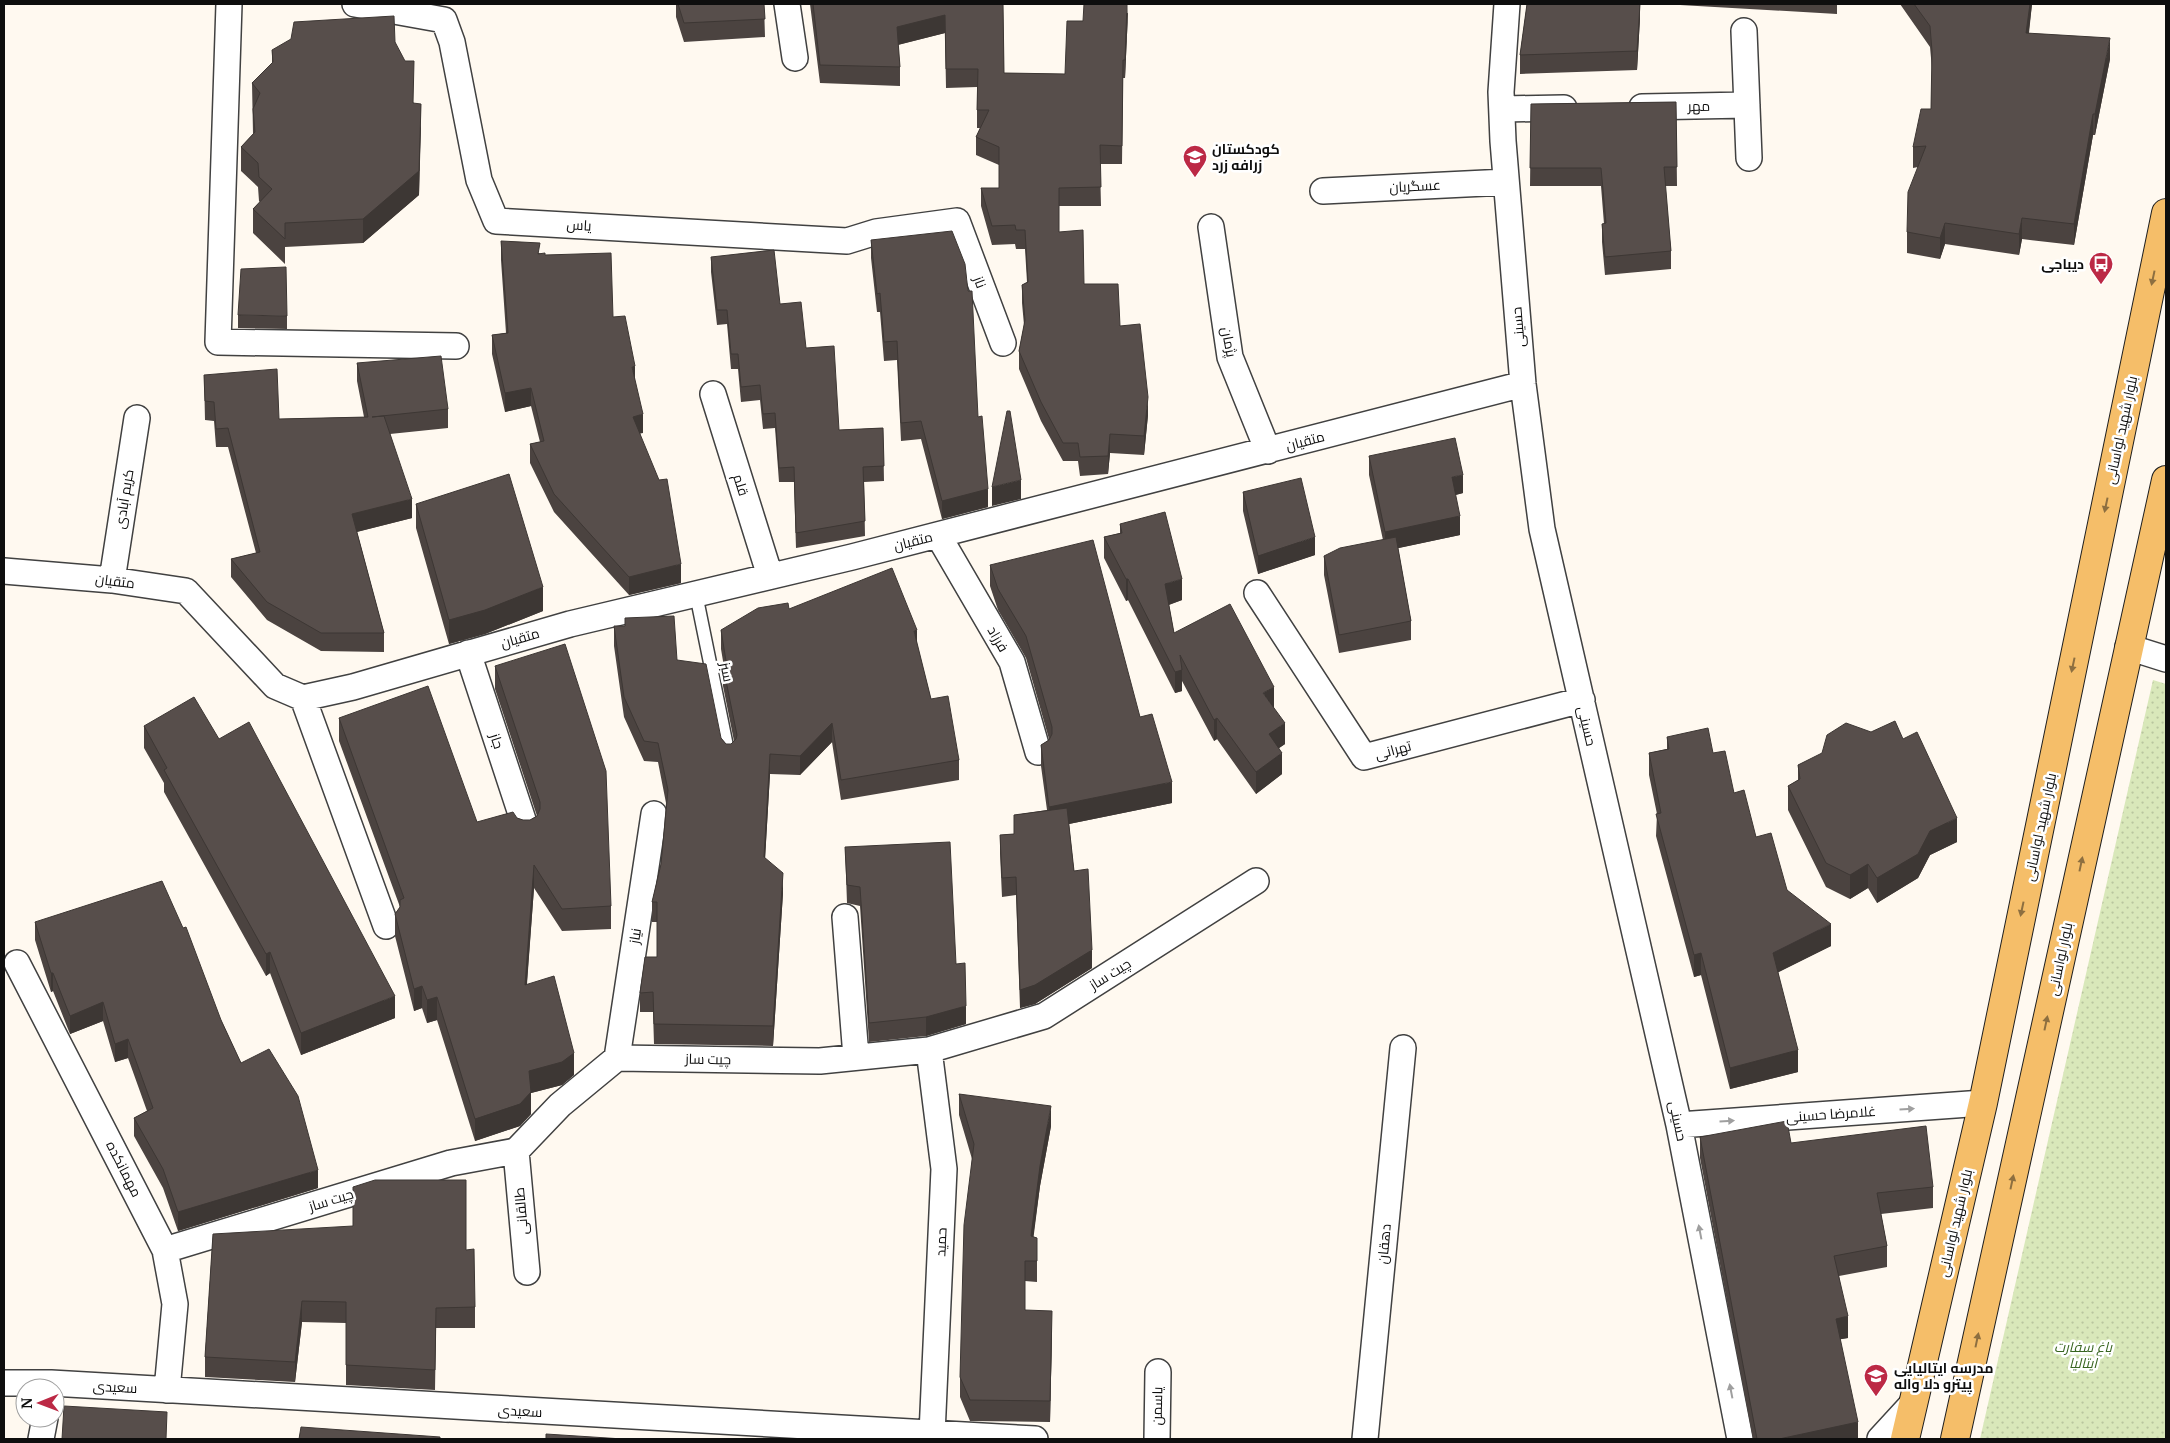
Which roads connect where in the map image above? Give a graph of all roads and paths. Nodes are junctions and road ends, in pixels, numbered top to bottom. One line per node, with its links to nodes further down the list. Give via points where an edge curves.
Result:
1 (229, 4): 18 (street, via 218,342)
2 (355, 4): 15 (street, یاس, via 444,20 452,42 479,180 496,221 847,241 876,232)
3 (787, 4): 6 (street)
4 (1507, 4): 10 (street, حسینی)
5 (1744, 31): 7 (street)
6 (796, 58)
7 (1747, 105): 8 (street, مهر); 11 (street)
8 (1619, 107)
9 (1590, 108): 10 (street)
10 (1502, 109): 12 (street, حسینی)
11 (1748, 158)
12 (1506, 182): 13 (street, عسگریان); 19 (street, حسینی)
13 (1323, 191)
14 (2166, 213): 47 (main road, بلوار شهید لواسانی, one-way to 47)
15 (957, 221): 17 (street, ناز)
16 (1211, 227): 22 (street, پژمان, via 1230,357)
17 (1003, 343)
18 (456, 346)
19 (1523, 384): 22 (street, متقیان); 34 (street, حسینی, via 1542,529)
20 (713, 394): 26 (street, قلم)
21 (137, 418): 27 (street, کریم آبادی)
22 (1268, 451): 24 (street, متقیان)
23 (2166, 480): 30 (main road, بلوار لواسانی)
24 (938, 535): 26 (street, متقیان); 35 (street, فرزاد, via 1012,662)
25 (4, 571): 27 (street, متقیان)
26 (770, 576): 29 (street, متقیان)
27 (112, 580): 33 (street, متقیان, via 186,591 275,686)
28 (1257, 593): 34 (street, تهرانی, via 1364,757)
29 (696, 594): 31 (street, متقیان, via 570,624); 36 (lane, سبز)
30 (2128, 647): 32 (street); 65 (main road, بلوار لواسانی, one-way to 30)
31 (468, 653): 33 (street, متقیان, via 353,687); 38 (street, جاز)
32 (2166, 659)
33 (302, 698): 41 (street)
34 (1582, 700): 48 (street, حسینی)
35 (1038, 752)
36 (729, 756)
37 (654, 814): 46 (street, نیاز)
38 (526, 829)
39 (1256, 881): 44 (street, چیت ساز, via 1044,1016)
40 (845, 917): 45 (street)
41 (386, 926)
42 (17, 963): 50 (street, مهمانکده)
43 (1403, 1048): 61 (street, دهقان)
44 (929, 1050): 45 (street, چیت ساز); 57 (street, حمید, via 944,1169)
45 (856, 1057): 46 (street, چیت ساز, via 820,1061)
46 (617, 1058): 49 (street, via 560,1105)
47 (1983, 1103): 48 (street, غلامرضا حسینی, one-way to 47); 55 (main road, بلوار شهید لواسانی)
48 (1679, 1125): 62 (street, حسینی, one-way to 48)
49 (516, 1151): 50 (street, چیت ساز, via 451,1163); 51 (street, طالقانی)
50 (166, 1250): 54 (street, مهمانکده, via 175,1304)
51 (527, 1272)
52 (1158, 1372): 60 (street, یاسمن)
53 (65, 1386): 54 (street, سعیدی)
54 (168, 1390): 56 (street, سعیدی)
55 (1914, 1402): 63 (street); 64 (main road, بلوار شهید لواسانی)
56 (681, 1430): 57 (street, سعیدی)
57 (932, 1434): 58 (street, سعیدی)
58 (969, 1438): 59 (street, سعیدی)
59 (1035, 1439)
60 (1157, 1439)
61 (1366, 1439)
62 (1740, 1439)
63 (1880, 1439)
64 (1905, 1439)
65 (1955, 1439)

